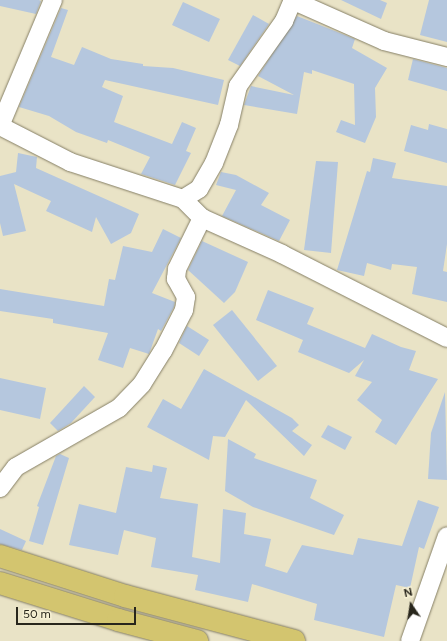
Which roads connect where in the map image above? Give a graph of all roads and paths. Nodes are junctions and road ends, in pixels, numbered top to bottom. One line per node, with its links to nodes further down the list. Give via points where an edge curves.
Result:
1 (53, 0): 4 (street)
2 (293, 0): 3 (street, via 384,41); 5 (street, via 284,21 238,86 229,125 214,163 199,189)
3 (447, 57)
4 (0, 126): 5 (street, via 70,162)
5 (183, 199): 6 (street)
6 (202, 218): 7 (street, via 282,254); 8 (street, via 177,269 176,279 186,297 184,310 164,351 142,384 119,408 16,467)
7 (447, 338)
8 (0, 488)
9 (447, 536): 14 (street)
10 (0, 556): 13 (main road, via 126,596)
11 (0, 582): 12 (main road, via 118,620)
12 (197, 641)
13 (294, 641)
14 (410, 641)

